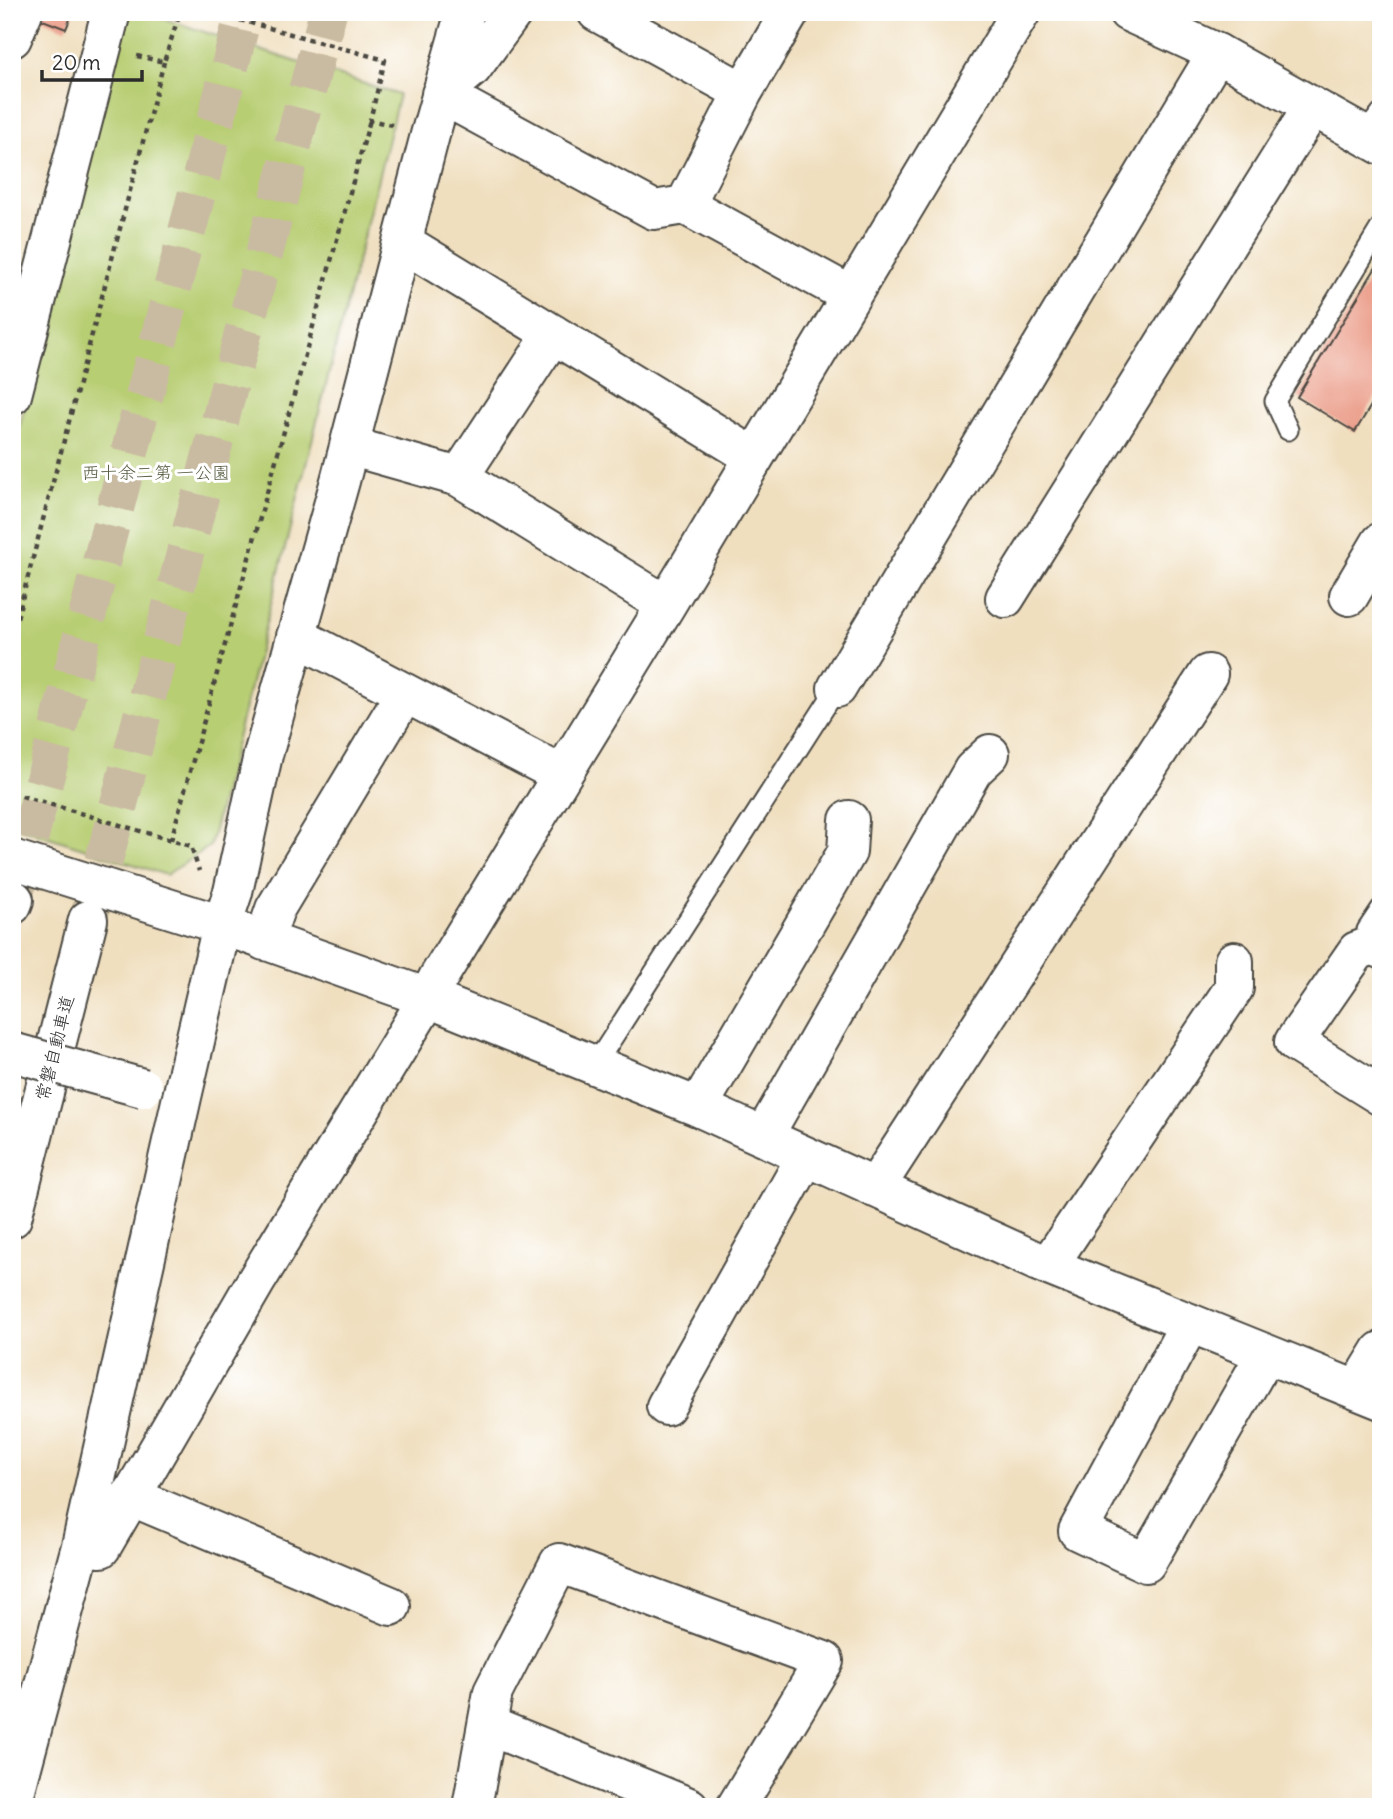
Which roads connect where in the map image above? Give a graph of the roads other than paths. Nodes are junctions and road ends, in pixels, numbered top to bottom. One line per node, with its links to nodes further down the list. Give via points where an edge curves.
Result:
1 (23, 12): 9 (main road)
2 (465, 12): 12 (main road)
3 (513, 12): 12 (main road, via 472,68)
4 (597, 12): 11 (main road)
5 (790, 12): 11 (main road)
6 (1021, 12): 18 (main road)
7 (1128, 12): 10 (main road)
8 (107, 30): 20 (main road)
9 (12, 38)
10 (1217, 53): 13 (main road); 31 (main road)
11 (743, 92): 15 (main road)
12 (441, 94): 15 (main road, via 654,210); 17 (main road)
13 (1312, 108): 14 (main road); 27 (main road)
14 (1375, 131)
15 (685, 205): 18 (main road)
16 (1381, 227): 21 (lane, via 1275,401)
17 (402, 242): 19 (main road); 22 (main road)
18 (850, 295): 23 (main road)
19 (553, 334): 23 (main road); 24 (main road)
20 (12, 395)
21 (1288, 430)
22 (349, 446): 24 (main road); 29 (main road)
23 (754, 457): 28 (main road)
24 (459, 477): 28 (main road)
25 (1381, 542): 26 (main road)
26 (1349, 596)
27 (1005, 598)
28 (666, 605): 34 (main road)
29 (296, 636): 32 (main road); 39 (main road, via 262,755 233,892)
30 (1208, 674): 51 (main road)
31 (837, 688): 45 (lane)
32 (405, 693): 34 (main road); 40 (main road, via 275,909)
33 (990, 754): 49 (main road, via 973,770)
34 (562, 775): 43 (main road)
35 (849, 820): 48 (main road, via 846,852)
36 (12, 859): 39 (main road)
37 (1381, 909): 41 (lane, via 1367,930)
38 (88, 920): 52 (main road, 常磐自動車道)
39 (206, 920): 40 (main road); 47 (main road)
40 (264, 941): 43 (main road)
41 (1374, 948): 46 (main road, via 1357,951 1294,1042)
42 (1234, 961): 53 (main road, via 1234,988)
43 (428, 998): 45 (main road); 59 (main road)
44 (12, 1052): 47 (main road, bridge)
45 (595, 1065): 48 (main road)
46 (1381, 1096)
47 (182, 1097): 60 (main road)
48 (698, 1107): 49 (main road)
49 (763, 1137): 50 (main road)
50 (806, 1157): 51 (main road); 58 (main road)
51 (875, 1188): 53 (main road)
52 (12, 1218)
53 (1048, 1266): 54 (main road)
54 (1191, 1323): 56 (main road); 56 (main road, via 1078,1531 1146,1563)
55 (1381, 1351): 57 (main road)
56 (1266, 1354): 57 (main road)
57 (1369, 1395)
58 (666, 1406)
59 (130, 1496): 60 (main road, via 101,1548); 61 (main road)
60 (81, 1546): 63 (main road)
61 (391, 1606)
62 (487, 1725): 64 (main road); 65 (main road); 66 (main road, via 493,1692 559,1563 824,1661)
63 (12, 1804)
64 (472, 1807)
65 (689, 1807)
66 (736, 1807)

